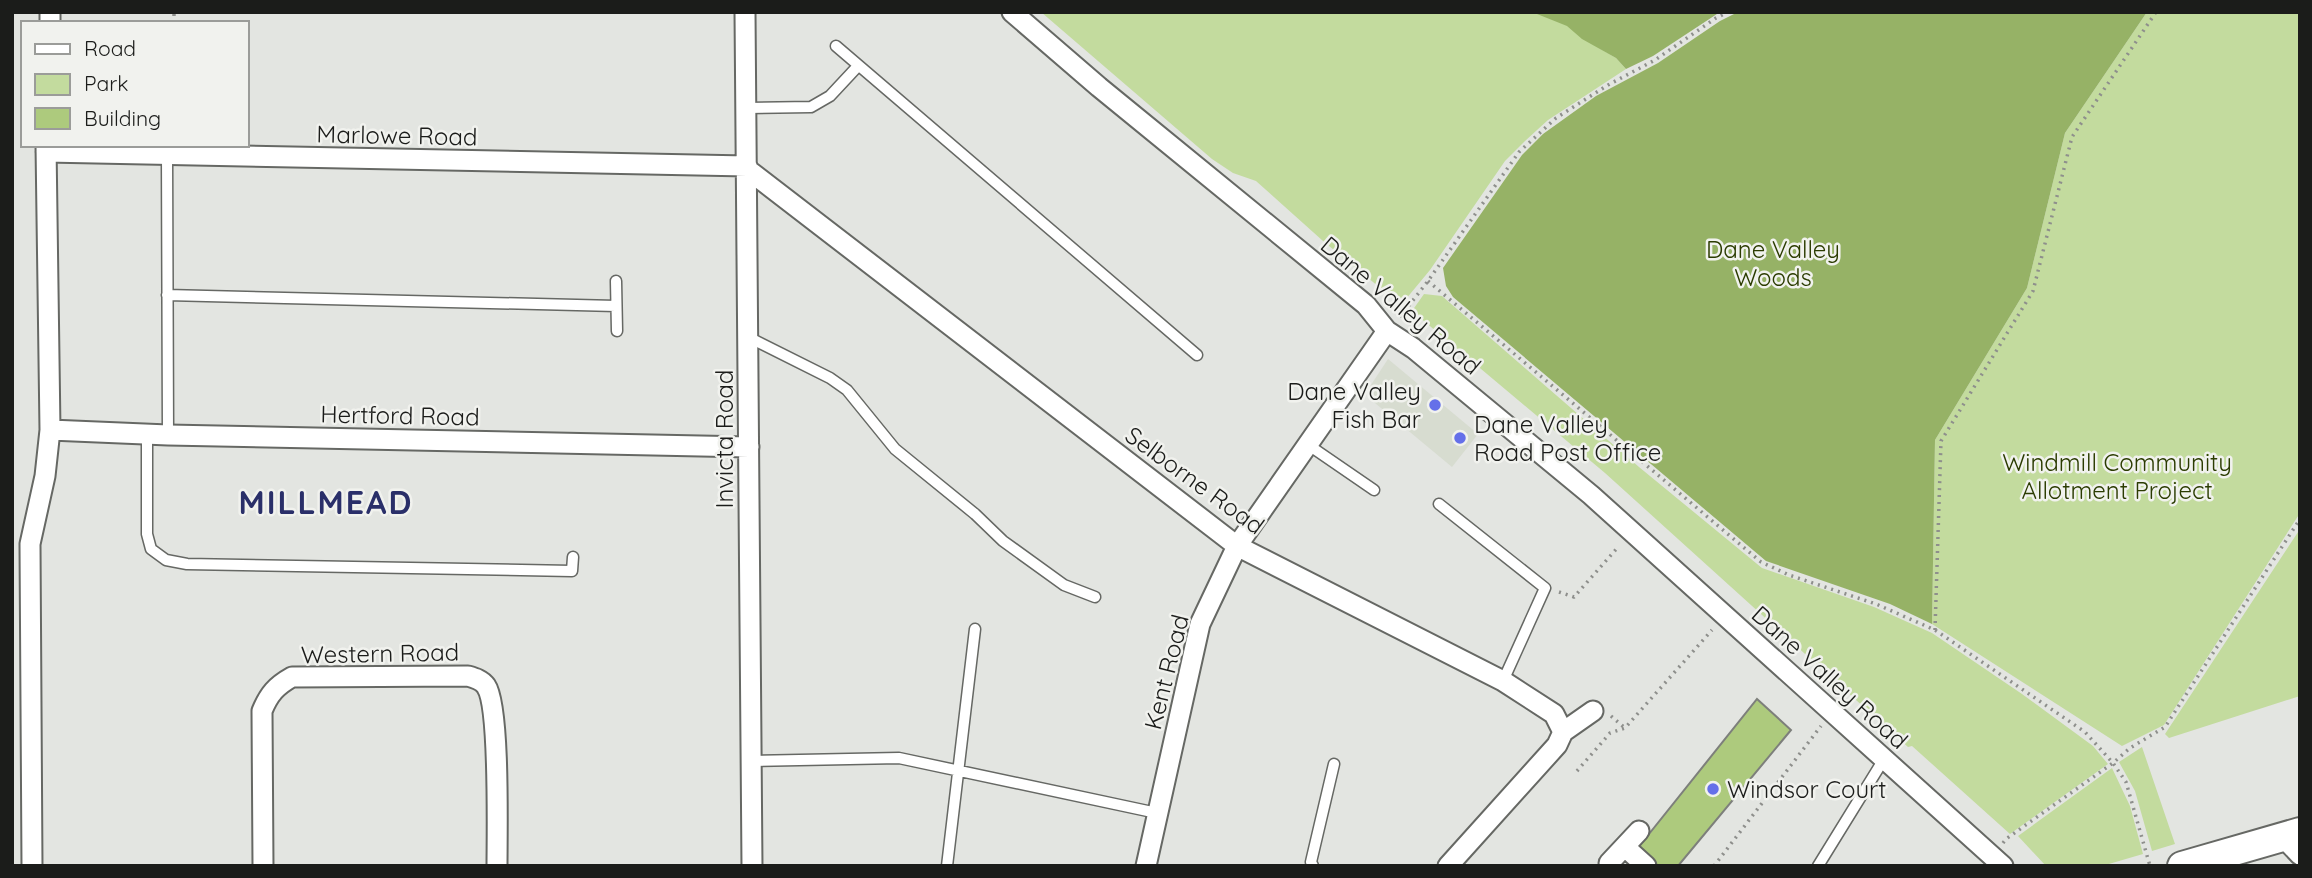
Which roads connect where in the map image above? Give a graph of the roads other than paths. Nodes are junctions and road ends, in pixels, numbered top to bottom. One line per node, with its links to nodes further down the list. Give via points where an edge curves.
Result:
1 (745, 12): 5 (street, Invicta Road)
2 (1012, 12): 13 (street, Dane Valley Road, via 1366,305)
3 (836, 47): 4 (lane)
4 (858, 65): 5 (lane, via 830,96 811,107); 15 (lane)
5 (746, 108): 8 (street, Invicta Road)
6 (46, 149): 7 (street, Marlowe Road); 16 (street)
7 (167, 155): 8 (street, Marlowe Road); 10 (lane)
8 (747, 168): 14 (street, Invicta Road); 23 (street, Selborne Road)
9 (616, 281): 11 (lane)
10 (167, 295): 11 (lane); 18 (lane)
11 (616, 306): 12 (lane)
12 (617, 331)
13 (1387, 331): 19 (street, Kent Road); 30 (street, Dane Valley Road, via 1591,495)
14 (748, 337): 20 (street, Invicta Road); 25 (lane, via 847,390 895,449 1003,541 1064,585)
15 (1197, 355)
16 (50, 430): 17 (street, Hertford Road); 40 (street, via 30,544)
17 (147, 434): 18 (street, Hertford Road); 24 (lane, via 147,534 150,549 166,560 572,571)
18 (168, 435): 20 (street, Hertford Road)
19 (1307, 444): 21 (lane); 23 (street, Kent Road)
20 (749, 447): 31 (street, Invicta Road)
21 (1374, 491)
22 (1439, 504): 27 (lane, via 1545,587)
23 (1237, 546): 27 (street, Selborne Road); 34 (street, Kent Road, via 1200,624)
24 (573, 558)
25 (1095, 597)
26 (975, 629): 33 (lane)
27 (1503, 681): 29 (street, Selborne Road, via 1553,714)
28 (1592, 710): 29 (street)
29 (1563, 732): 47 (street, via 1557,745)
30 (1884, 760): 38 (street, Dane Valley Road); 49 (lane)
31 (751, 761): 33 (lane, via 899,758); 43 (street, Invicta Road)
32 (1334, 764): 46 (lane, via 1314,842)
33 (957, 771): 34 (lane); 44 (lane)
34 (1157, 813): 45 (street, Kent Road)
35 (1639, 831): 37 (street)
36 (2294, 841): 50 (main road)
37 (1625, 847): 39 (street); 48 (street)
38 (1998, 861)
39 (1609, 863)
40 (32, 866)
41 (263, 866): 42 (street, Western Road, via 262,711 277,686 292,677 468,676 486,685 494,712)
42 (497, 866)
43 (752, 866)
44 (947, 866)
45 (1146, 866)
46 (1313, 866)
47 (1448, 866)
48 (1646, 866)
49 (1818, 866)
50 (2182, 866)

